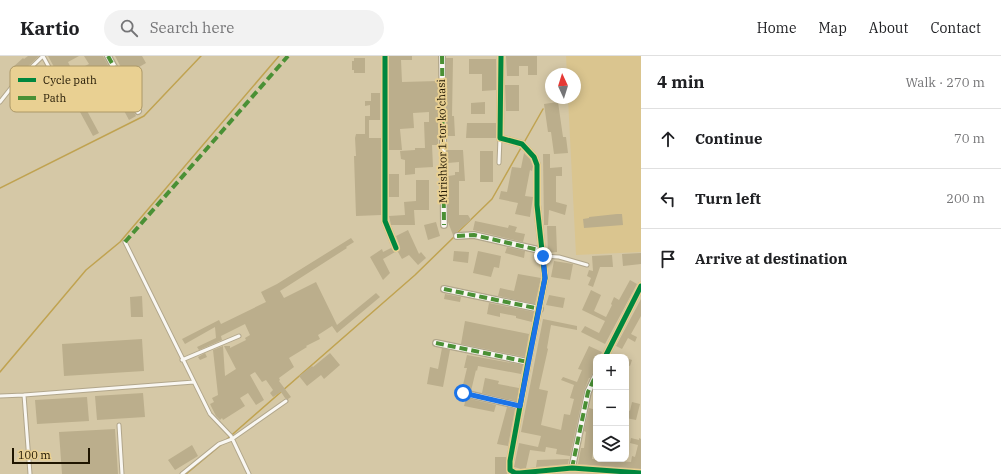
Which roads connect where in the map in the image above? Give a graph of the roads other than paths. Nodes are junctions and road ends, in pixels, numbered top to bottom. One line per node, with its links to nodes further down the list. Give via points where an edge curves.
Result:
1 (43, 56): 6 (lane); 7 (lane)
2 (108, 56): 8 (street)
3 (385, 56): 16 (street, via 385,221)
4 (442, 56): 13 (street, Mirishkor 1-tor ko'chasi)
5 (500, 56): 11 (street)
6 (33, 66)
7 (48, 66)
8 (113, 66)
9 (10, 89): 10 (lane)
10 (0, 102)
11 (500, 138): 12 (lane); 17 (street, via 522,144 534,157 537,165 537,205)
12 (498, 163)
13 (444, 225)
14 (457, 236): 17 (street, via 474,235)
15 (125, 242): 25 (lane)
16 (396, 248)
17 (543, 253): 18 (lane); 21 (street, via 545,278)
18 (588, 265)
19 (641, 286): 24 (street)
20 (444, 289): 21 (street)
21 (540, 309): 26 (street)
22 (239, 336): 25 (lane)
23 (436, 343): 26 (street)
24 (607, 354)
25 (182, 360): 28 (lane)
26 (528, 362): 33 (street)
27 (593, 381): 36 (street, via 588,392)
28 (194, 382): 30 (lane); 35 (lane, via 210,414)
29 (463, 393): 33 (street)
30 (24, 395): 31 (lane); 39 (lane)
31 (0, 396)
32 (286, 401): 35 (lane)
33 (520, 406): 43 (street, via 510,463 510,470)
34 (119, 424): 40 (lane)
35 (232, 439): 41 (lane, via 219,444); 42 (lane)
36 (572, 468): 37 (street); 43 (street)
37 (617, 473): 38 (street)
38 (641, 473)
39 (30, 474)
40 (122, 474)
41 (182, 474)
42 (249, 474)
43 (520, 474)

